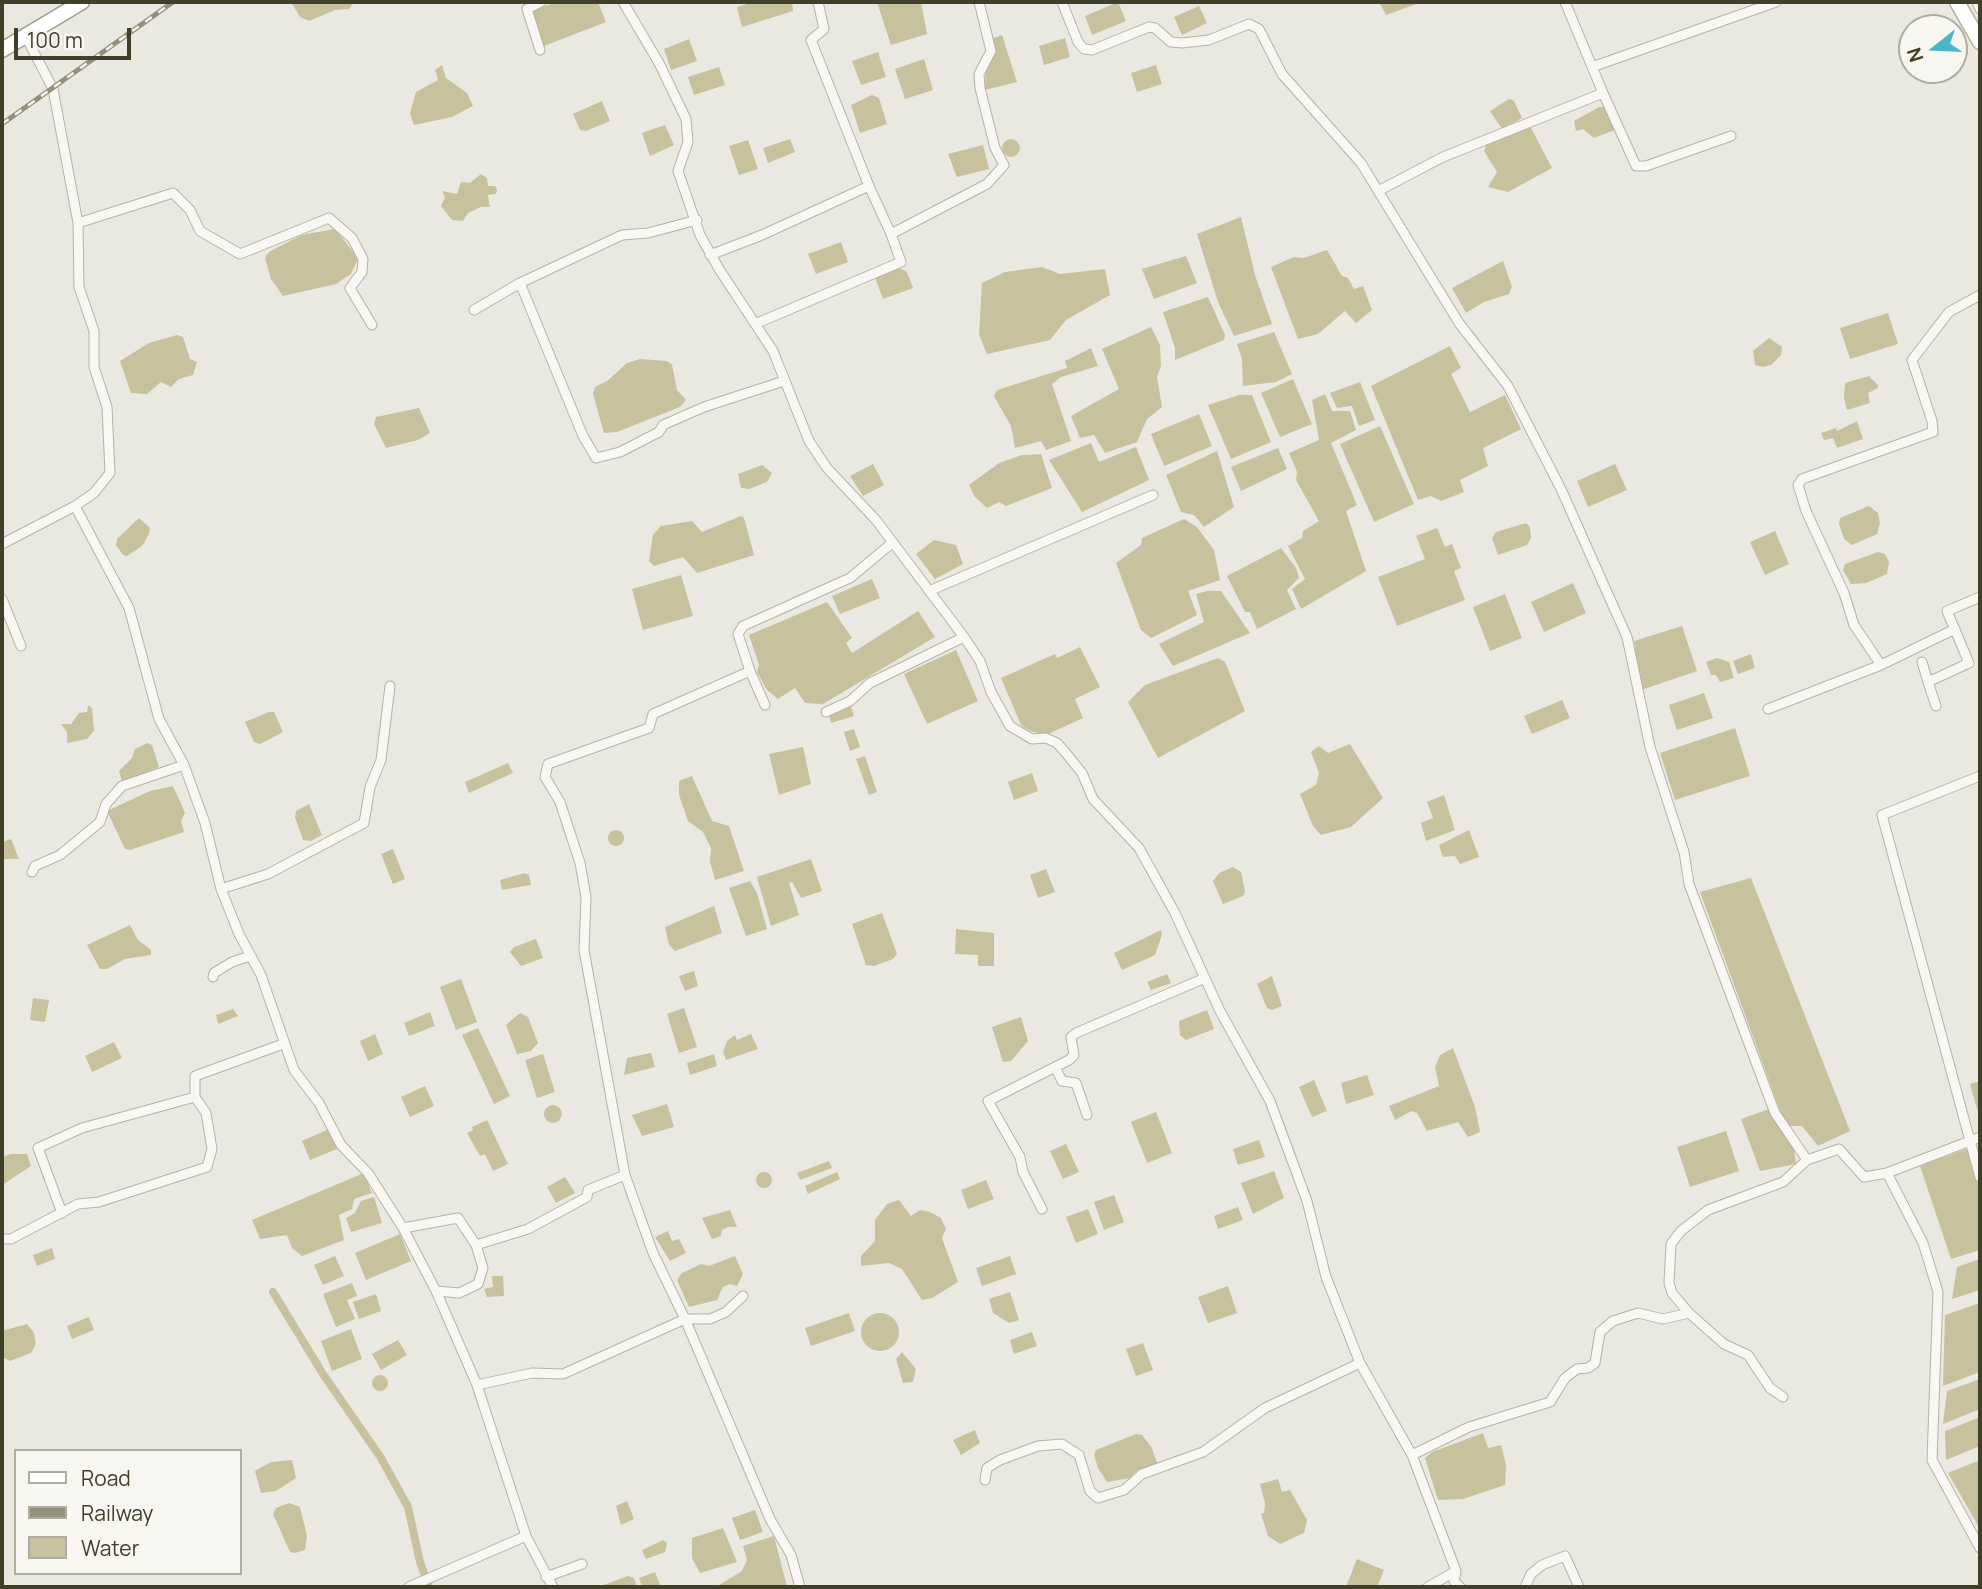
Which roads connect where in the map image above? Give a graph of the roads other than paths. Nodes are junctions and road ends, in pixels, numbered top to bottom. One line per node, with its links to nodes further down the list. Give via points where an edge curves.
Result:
1 (70, 2): 15 (main road)
2 (82, 2): 13 (main road)
3 (541, 2): 17 (street, via 527,9)
4 (623, 2): 23 (street, via 686,119 688,142 678,171)
5 (818, 2): 21 (street, via 824,29 811,40)
6 (979, 2): 25 (street, via 991,51 979,74 980,88 995,148 1004,165 987,184)
7 (1062, 2): 22 (street, via 1084,49 1092,50 1149,27 1171,42 1182,43 1209,40 1249,24 1258,29 1282,74)
8 (1565, 2): 18 (street)
9 (1776, 2): 18 (street)
10 (1957, 2): 14 (main road)
11 (1977, 2): 12 (street)
12 (1980, 9)
13 (26, 37): 16 (main road); 24 (street, via 53,89)
14 (1980, 42)
15 (2, 43)
16 (2, 50)
17 (540, 50)
18 (1592, 67): 19 (street)
19 (1603, 93): 20 (street, via 1636,166); 22 (street, via 1443,157)
20 (1731, 136)
21 (869, 186): 25 (street); 26 (street)
22 (1380, 190): 65 (street, via 1459,323 1508,386 1628,637 1650,747 1684,852 1689,884 1775,1112)
23 (696, 220): 26 (street); 27 (street, via 622,235)
24 (78, 223): 31 (street, via 173,193 190,210 200,231 240,254 329,218 352,239 363,259 362,272 349,288); 34 (street, via 79,287 94,331 94,367 107,407 110,473 94,493)
25 (891, 234): 30 (street, via 901,262)
26 (710, 255): 30 (street)
27 (520, 283): 29 (street); 32 (street, via 583,436 596,457 620,452 704,407)
28 (1980, 295): 44 (street, via 1949,312 1912,360 1933,432 1802,479 1798,485 1854,625)
29 (474, 310)
30 (755, 324): 32 (street, via 773,351)
31 (372, 325)
32 (784, 381): 35 (street, via 809,441 827,468)
33 (1153, 495): 37 (street)
34 (75, 506): 36 (street); 52 (street, via 129,608 159,719)
35 (892, 543): 37 (street); 45 (street, via 850,578 743,626 738,634)
36 (2, 544)
37 (929, 591): 41 (street)
38 (1980, 597): 40 (street, via 1947,611)
39 (2, 599): 42 (street)
40 (1955, 629): 44 (street); 46 (street, via 1969,663)
41 (964, 637): 51 (street, via 870,683 850,701); 58 (street, via 1010,726 1032,738 1057,743 1082,773 1093,799 1139,848)
42 (21, 646)
43 (1922, 662): 46 (street)
44 (1881, 665): 50 (street)
45 (750, 671): 48 (street); 67 (street, via 653,714 649,728 548,764 545,777 561,803 580,863 586,897 584,950)
46 (1928, 682): 49 (street)
47 (390, 686): 55 (street, via 381,760 370,787 364,823 268,874)
48 (765, 705)
49 (1937, 706)
50 (1768, 709)
51 (826, 712)
52 (184, 765): 54 (street, via 122,786 106,804 100,822); 55 (street, via 205,823)
53 (1980, 776): 64 (street, via 1882,815)
54 (32, 872)
55 (221, 889): 56 (street)
56 (250, 956): 57 (street, via 232,962); 59 (street, via 261,975)
57 (213, 977)
58 (1205, 978): 60 (street, via 1076,1033 1071,1037 1073,1055); 78 (street, via 1285,1136 1326,1277)
59 (283, 1044): 61 (street, via 195,1076); 71 (street, via 341,1145 368,1173)
60 (1055, 1067): 62 (street, via 1062,1081 1076,1083); 69 (street, via 988,1101 1020,1157)
61 (195, 1097): 70 (street, via 206,1113 212,1149 207,1167); 70 (street, via 82,1128 37,1148)
62 (1087, 1115)
63 (1980, 1137): 64 (street)
64 (1970, 1141): 66 (street); 68 (street)
65 (1807, 1160): 66 (street, via 1839,1149 1864,1177); 76 (street, via 1783,1182 1708,1210 1671,1244 1669,1283)
66 (1887, 1172): 84 (street, via 1923,1243 1938,1292 1932,1460)
67 (625, 1175): 73 (street, via 588,1189 587,1197 528,1229); 77 (street, via 653,1253)
68 (1980, 1177)
69 (1042, 1209)
70 (62, 1213): 72 (street, via 11,1239)
71 (403, 1228): 73 (street, via 458,1218); 74 (street)
72 (2, 1239)
73 (476, 1245): 74 (street, via 483,1268 478,1284 459,1293)
74 (436, 1291): 79 (street)
75 (743, 1296): 77 (street, via 710,1320)
76 (1689, 1313): 80 (street, via 1724,1344 1748,1355 1770,1388); 81 (street, via 1663,1318 1639,1313 1613,1321 1600,1332 1595,1363 1565,1378 1550,1402 1469,1427)
77 (685, 1319): 79 (street, via 563,1374 532,1373); 90 (street, via 770,1519 791,1555)
78 (1360, 1363): 81 (street); 82 (street, via 1265,1408 1203,1452 1142,1474 1124,1490 1098,1498 1090,1491 1079,1455 1062,1444 1038,1446 1000,1460 987,1468)
79 (477, 1385): 83 (street)
80 (1783, 1397)
81 (1412, 1455): 86 (street)
82 (985, 1480)
83 (526, 1536): 87 (street); 88 (street)
84 (1980, 1548)
85 (582, 1564): 87 (street)
86 (1456, 1571): 91 (street); 92 (street, via 1454,1581)
87 (545, 1577): 89 (street)
88 (409, 1587)
89 (553, 1587)
90 (800, 1587)
91 (1429, 1587)
92 (1460, 1587)
93 (1525, 1587): 94 (street, via 1536,1569 1565,1556)
94 (1579, 1587)

